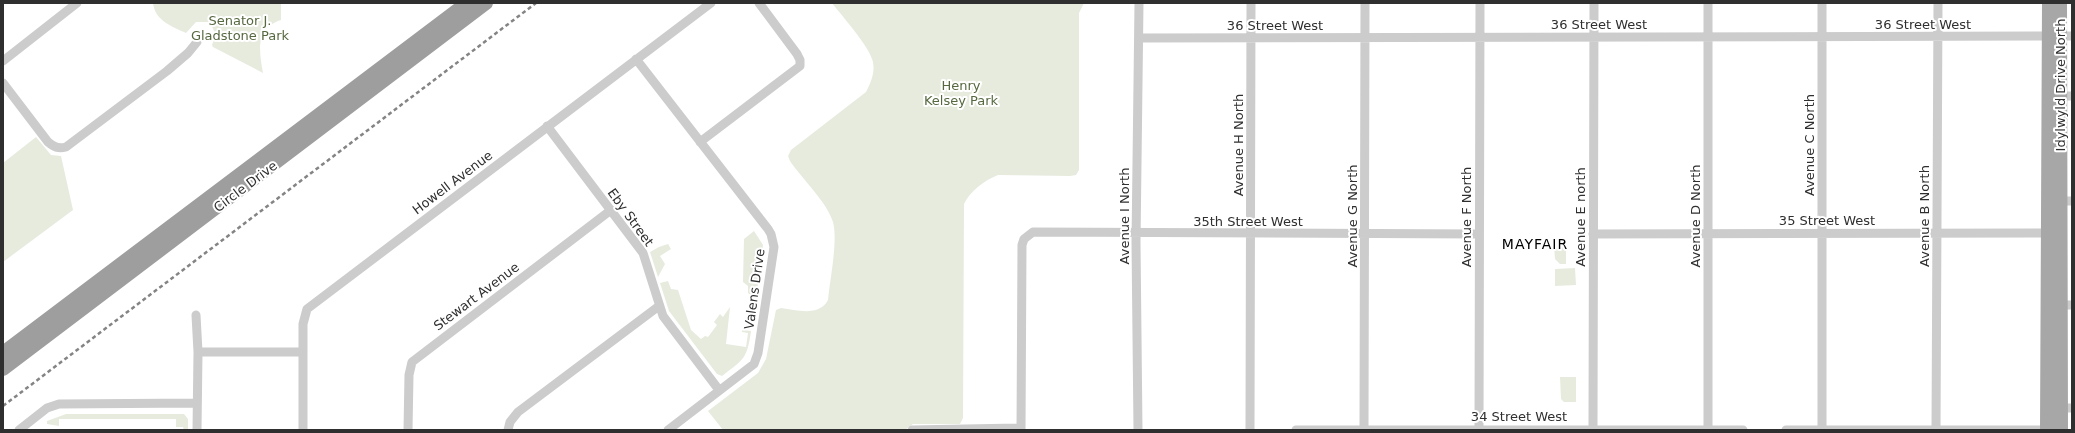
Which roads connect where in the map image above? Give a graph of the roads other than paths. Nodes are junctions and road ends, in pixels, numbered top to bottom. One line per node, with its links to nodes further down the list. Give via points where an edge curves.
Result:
1 (77, 3): 27 (street)
2 (467, 3): 48 (highway, Circle Drive)
3 (486, 3): 49 (highway, Circle Drive)
4 (710, 3): 26 (street, Howell Avenue)
5 (759, 3): 31 (street, via 797,54 800,66)
6 (1139, 3): 21 (street, Avenue I North)
7 (1251, 3): 24 (street, Avenue H North)
8 (1365, 3): 17 (street, Avenue G North)
9 (1480, 3): 18 (street, Avenue F North)
10 (1594, 3): 22 (street, Avenue E north)
11 (1708, 3): 23 (street, Avenue D North)
12 (1822, 3): 19 (street, Avenue C North)
13 (1938, 3): 20 (street, Avenue B North)
14 (2049, 3): 16 (main road, Idylwyld Drive North)
15 (2060, 3): 16 (main road, Idylwyld Drive North)
16 (2060, 36): 20 (street, 36 Street West); 29 (main road, Idylwyld Drive North); 36 (main road, Idylwyld Drive North)
17 (1365, 37): 18 (street, 36 Street West); 24 (street, 36 Street West); 38 (street, Avenue G North)
18 (1479, 37): 22 (street, 36 Street West); 39 (street, Avenue F North)
19 (1822, 37): 20 (street, 36 Street West); 23 (street, 36 Street West); 42 (street, Avenue C North)
20 (1938, 37): 35 (street, Avenue B North)
21 (1139, 38): 24 (street, 36 Street West); 34 (street, Avenue I North)
22 (1594, 38): 23 (street, 36 Street West); 40 (street, Avenue E north)
23 (1708, 38): 41 (street, Avenue D North)
24 (1251, 39): 37 (street, Avenue H North)
25 (197, 42): 28 (street, via 167,71 66,147 55,148 48,142)
26 (636, 59): 30 (street, Howell Avenue); 31 (street, Valens Drive)
27 (3, 61)
28 (3, 83)
29 (2066, 96): 32 (main road, Idylwyld Drive North)
30 (548, 126): 33 (street, Eby Street); 47 (street, Howell Avenue, via 307,309 303,324)
31 (700, 142): 50 (street, Valens Drive, via 771,234 774,247 757,358 754,364)
32 (2067, 201): 36 (main road, Idylwyld Drive North)
33 (611, 210): 44 (street, Eby Street, via 643,253); 57 (street, Stewart Avenue, via 412,362 409,375)
34 (1137, 233): 37 (street, 35th Street West); 53 (street, 35th Street West, via 1033,232 1024,239); 61 (street, Avenue I North)
35 (1937, 233): 36 (street, 35 Street West); 42 (street, 35 Street West); 71 (street, Avenue B North)
36 (2054, 233): 43 (main road, Idylwyld Drive North); 72 (main road, Idylwyld Drive North)
37 (1251, 234): 38 (street, 35th Street West); 62 (street, Avenue H North)
38 (1365, 234): 39 (street, 35th Street West); 64 (street, Avenue G North)
39 (1479, 234): 65 (street, Avenue F North)
40 (1593, 234): 41 (street, 35 Street West); 66 (street, Avenue E north)
41 (1708, 234): 42 (street, 35 Street West); 67 (street, Avenue D North)
42 (1822, 234): 70 (street, Avenue C North)
43 (2067, 305): 52 (main road, Idylwyld Drive North)
44 (659, 306): 50 (street, Eby Street, via 663,316); 58 (street, via 518,412 510,422)
45 (196, 315): 46 (street)
46 (198, 352): 47 (street); 51 (street)
47 (303, 352): 56 (street, Howell Avenue)
48 (3, 353)
49 (3, 369)
50 (719, 390): 59 (street, Valens Drive)
51 (197, 403): 54 (street, via 59,404 47,408); 55 (street)
52 (2067, 408): 73 (main road, Idylwyld Drive North)
53 (1021, 429): 60 (street)
54 (18, 430)
55 (197, 430)
56 (303, 430)
57 (408, 430)
58 (508, 430)
59 (668, 430)
60 (912, 430)
61 (1138, 430)
62 (1250, 430)
63 (1296, 430): 64 (street, 34 Street West)
64 (1364, 430): 65 (street, 34 Street West)
65 (1479, 430): 66 (street, 34 Street West)
66 (1593, 430): 67 (street, 34 Street West)
67 (1708, 430): 68 (street, 34 Street West)
68 (1743, 430)
69 (1786, 430): 70 (street)
70 (1822, 430): 71 (street)
71 (1936, 430): 72 (street)
72 (2047, 430)
73 (2061, 430)

